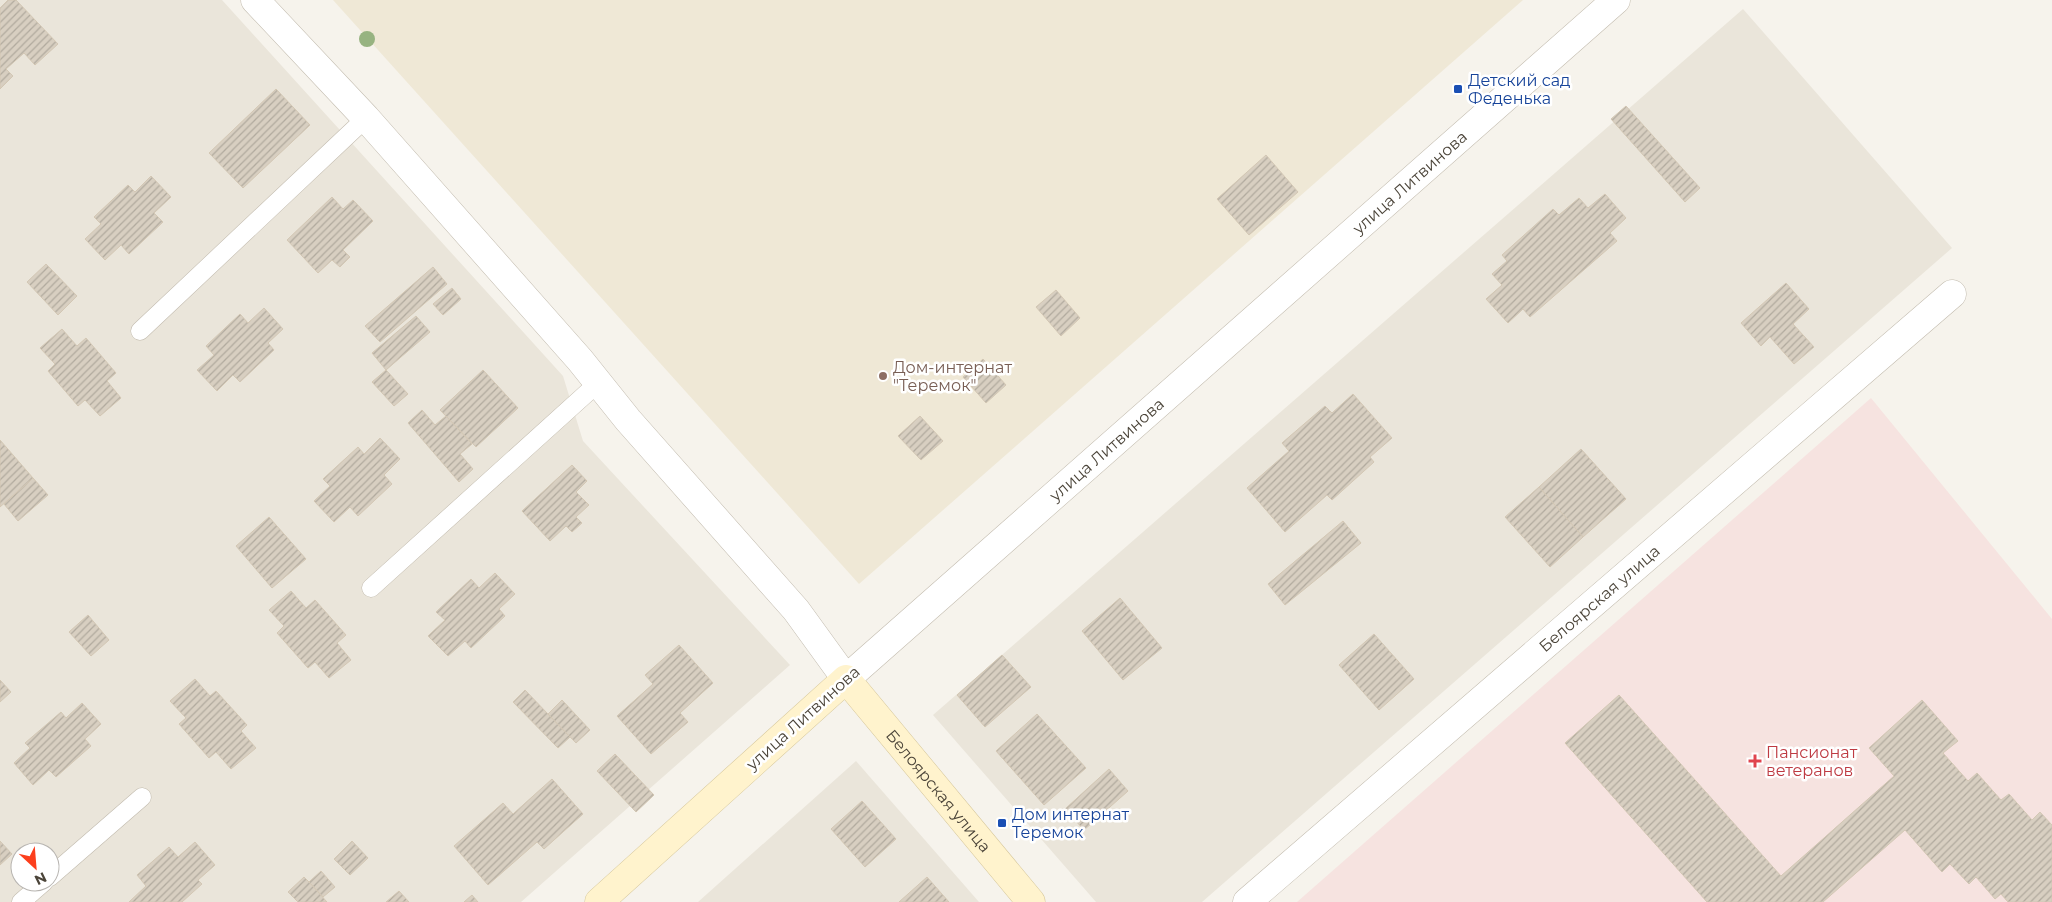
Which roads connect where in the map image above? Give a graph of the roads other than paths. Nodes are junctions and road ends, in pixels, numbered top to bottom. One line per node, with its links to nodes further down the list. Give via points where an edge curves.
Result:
1 (255, 0): 3 (street)
2 (1616, 0): 8 (street, улица Литвинова)
3 (366, 118): 5 (lane); 6 (street)
4 (1952, 294): 15 (street, Белоярская улица)
5 (140, 331)
6 (598, 383): 7 (lane); 8 (street, via 796,610)
7 (371, 588)
8 (846, 679): 13 (street, улица Литвинова); 14 (street, Белоярская улица)
9 (142, 797): 10 (lane)
10 (60, 868)
11 (32, 892): 12 (lane)
12 (21, 902)
13 (599, 902)
14 (1031, 902)
15 (1247, 902)

